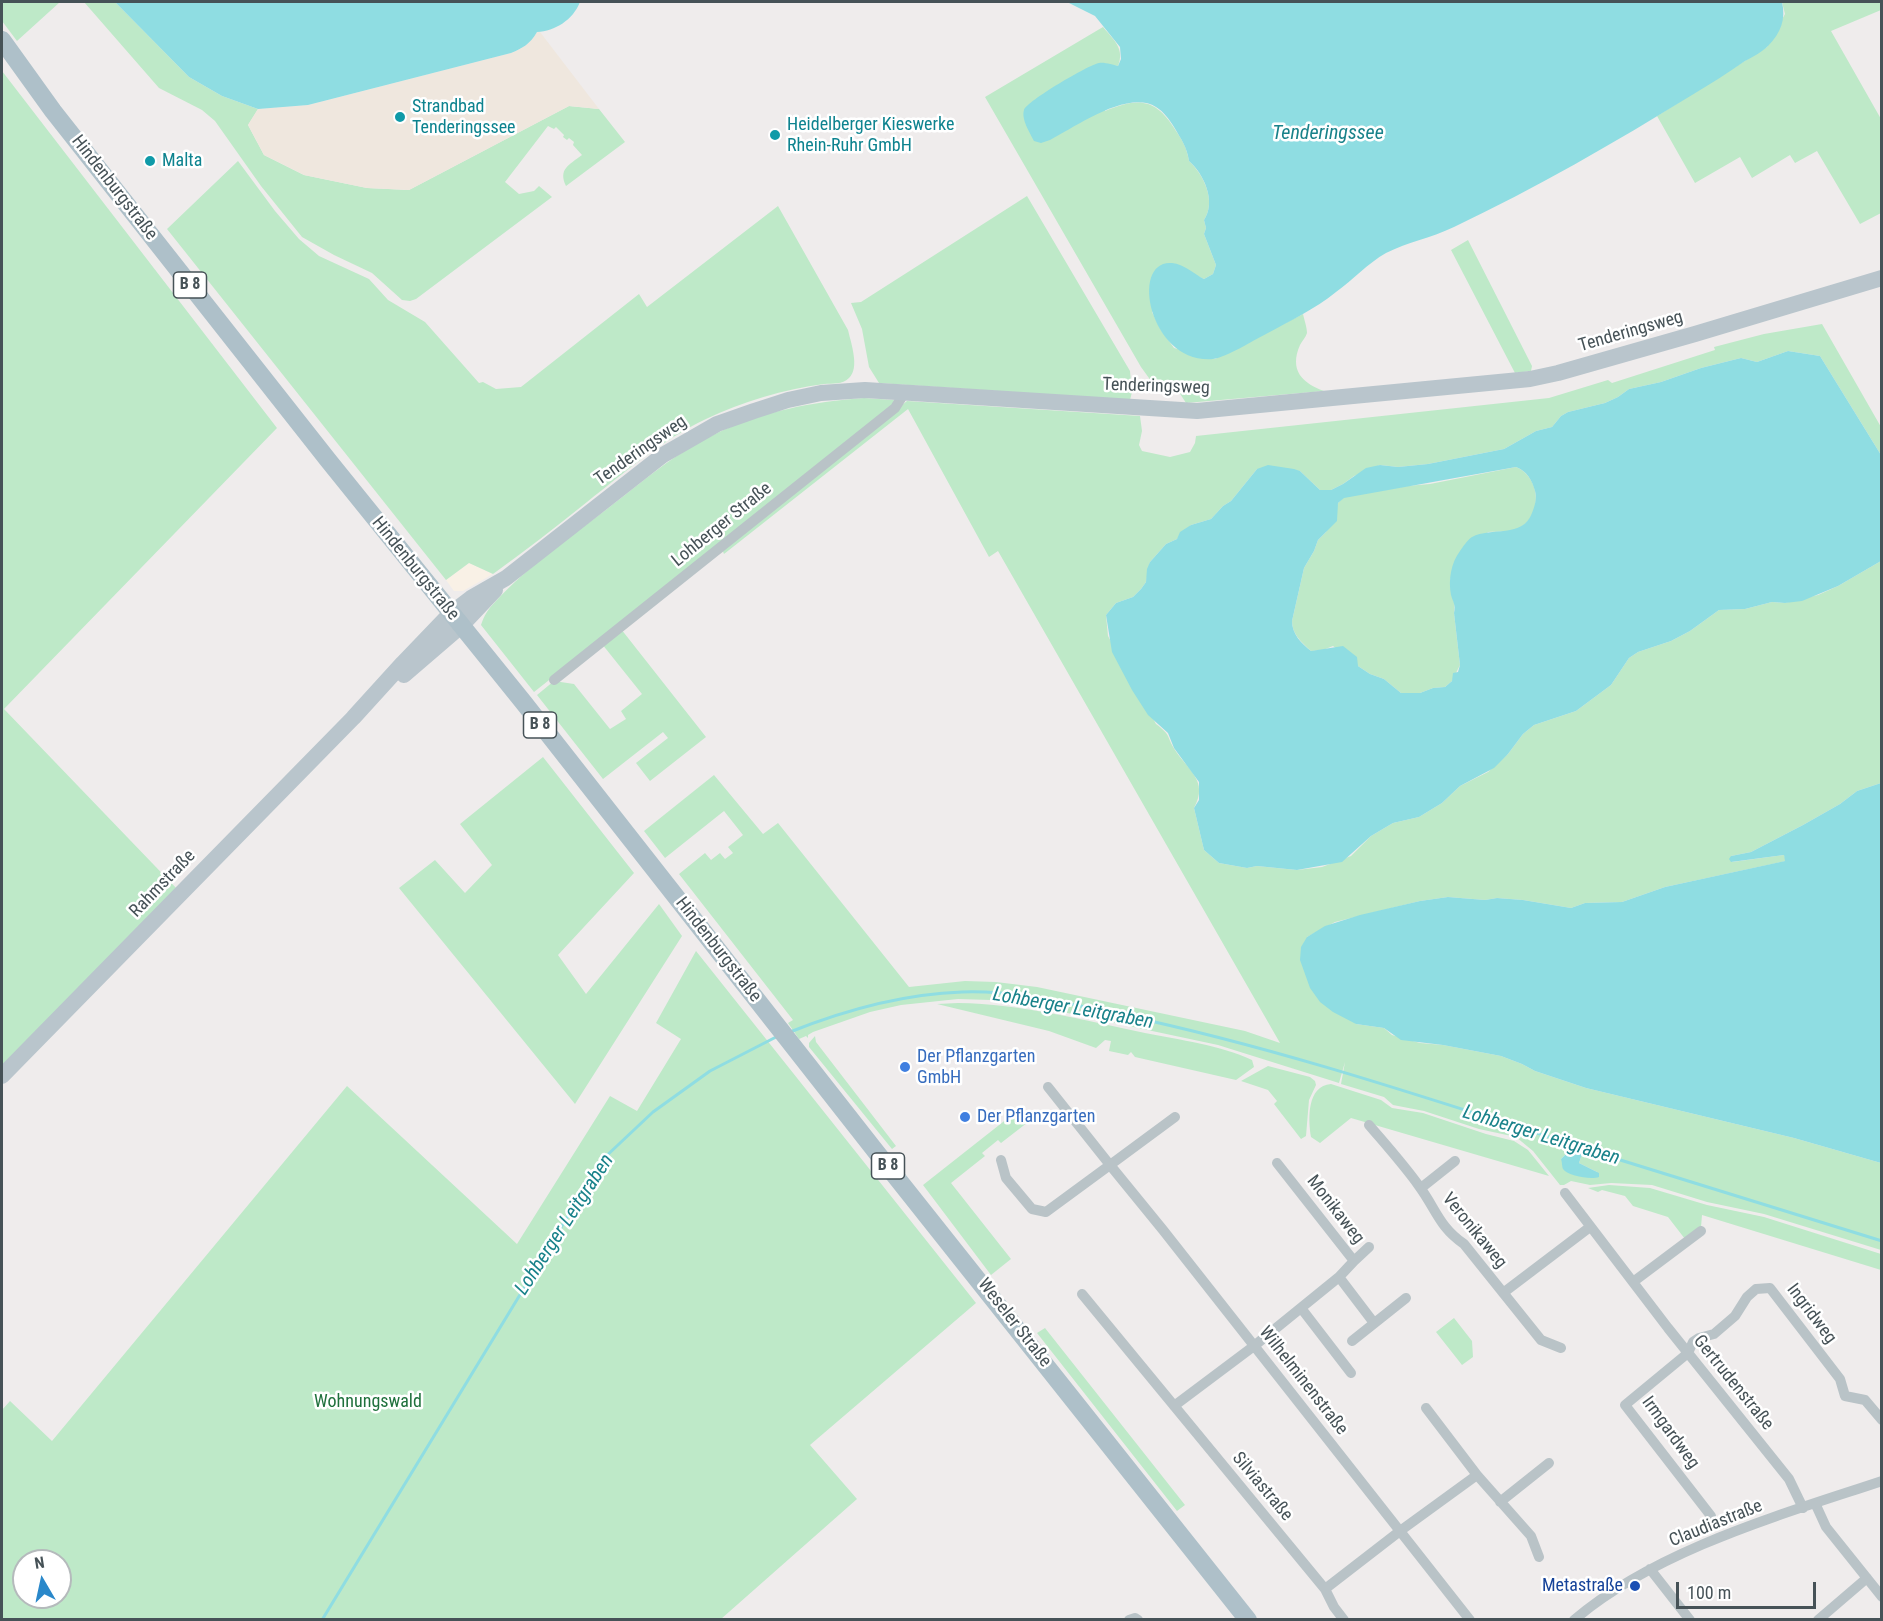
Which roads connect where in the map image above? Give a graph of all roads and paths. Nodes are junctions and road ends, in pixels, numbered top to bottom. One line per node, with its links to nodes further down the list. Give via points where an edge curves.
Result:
1 (2, 40): 3 (main road, Hindenburgstraße / B 8)
2 (2, 51): 3 (main road, Hindenburgstraße / B 8)
3 (53, 111): 6 (main road, Hindenburgstraße / B 8)
4 (1881, 278): 5 (street, Tenderingsweg, via 1530,379 1197,411)
5 (905, 392): 6 (street, Tenderingsweg, via 821,393 717,424 663,455 506,578 471,598); 7 (street, Lohberger Straße, via 895,408)
6 (456, 620): 8 (main road, Hindenburgstraße / B 8); 9 (street, Rahmstraße, via 403,663)
7 (554, 680)
8 (779, 1027): 53 (main road, Weseler Straße / B 8)
9 (2, 1076)
10 (1048, 1087): 16 (street, Wilhelminenstraße)
11 (1175, 1117): 16 (street)
12 (1369, 1125): 17 (street, Veronikaweg)
13 (1001, 1160): 16 (street, via 1006,1178 1032,1209 1046,1212)
14 (1455, 1161): 17 (street, Veronikaweg)
15 (1277, 1163): 22 (street, Monikaweg)
16 (1110, 1165): 31 (street, Wilhelminenstraße)
17 (1421, 1188): 25 (street, Veronikaweg, via 1451,1236 1464,1245)
18 (1565, 1193): 19 (street, Gertrudenstraße)
19 (1590, 1227): 24 (street, Gertrudenstraße); 25 (street, Veronikaweg)
20 (1701, 1230): 24 (street)
21 (1369, 1247): 22 (street)
22 (1354, 1261): 23 (street, Monikaweg)
23 (1339, 1277): 28 (street, Monikaweg); 29 (street)
24 (1633, 1282): 33 (street, Gertrudenstraße)
25 (1503, 1293): 32 (street, Veronikaweg, via 1541,1340)
26 (1082, 1294): 35 (street, Silviastraße)
27 (1406, 1298): 29 (street)
28 (1301, 1308): 31 (street, Monikaweg); 34 (street)
29 (1374, 1323): 30 (street)
30 (1352, 1341)
31 (1254, 1346): 35 (street); 45 (street, Wilhelminenstraße)
32 (1561, 1348)
33 (1688, 1353): 37 (street, Ingridweg, via 1693,1342 1714,1335 1735,1316 1756,1289 1770,1288 1840,1379 1845,1396 1865,1400); 43 (street, Gertrudenstraße, via 1789,1479); 44 (street, Irmgardweg, via 1625,1405)
34 (1351, 1373)
35 (1174, 1406): 49 (street, Silviastraße)
36 (1426, 1408): 39 (street)
37 (1881, 1420)
38 (1549, 1463): 41 (street)
39 (1477, 1475): 41 (street); 45 (street)
40 (1881, 1481): 42 (street, Claudiastraße)
41 (1500, 1502): 46 (street, via 1531,1536)
42 (1815, 1503): 43 (street, Claudiastraße); 48 (street, via 1826,1527)
43 (1803, 1508): 47 (street, Claudiastraße)
44 (1711, 1516)
45 (1400, 1531): 49 (street); 55 (street, Wilhelminenstraße)
46 (1539, 1557)
47 (1650, 1569): 56 (street, Claudiastraße, via 1614,1589); 57 (street)
48 (1867, 1578): 50 (street); 58 (street)
49 (1325, 1589): 54 (street, Silviastraße)
50 (1881, 1597)
51 (1129, 1620): 52 (street)
52 (1138, 1620)
53 (1248, 1620)
54 (1344, 1620)
55 (1470, 1620)
56 (1574, 1620)
57 (1690, 1620)
58 (1818, 1620)

